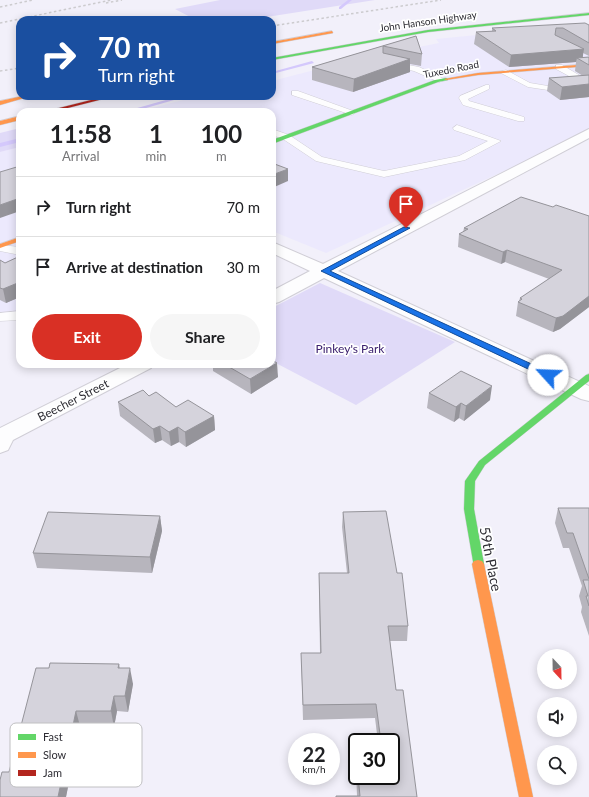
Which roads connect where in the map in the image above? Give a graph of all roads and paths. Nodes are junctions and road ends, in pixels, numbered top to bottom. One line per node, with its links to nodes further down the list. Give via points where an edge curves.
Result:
1 (589, 14): 4 (main road, John Hanson Highway, via 428,31)
2 (339, 31): 3 (main road)
3 (276, 42)
4 (276, 58)
5 (587, 61): 7 (main road, Tuxedo Road)
6 (386, 62): 9 (lane, via 416,69)
7 (559, 67): 8 (main road, Tuxedo Road); 10 (lane)
8 (503, 72): 9 (main road, Tuxedo Road); 10 (lane, via 528,85 548,88)
9 (442, 80): 17 (main road, Tuxedo Road)
10 (589, 84)
11 (486, 87): 19 (lane, via 463,98 466,103)
12 (296, 93): 17 (lane)
13 (16, 99): 15 (main road)
14 (96, 100): 16 (main road)
15 (0, 103)
16 (63, 108)
17 (352, 112): 24 (main road, Tuxedo Road)
18 (16, 119): 20 (main road)
19 (521, 119)
20 (0, 123)
21 (457, 128): 24 (lane, via 496,141 462,158 384,174 319,159)
22 (276, 133): 24 (lane)
23 (589, 133): 30 (street)
24 (286, 137): 25 (main road, Tuxedo Road)
25 (276, 141)
26 (16, 240): 27 (main road)
27 (0, 247): 29 (lane)
28 (276, 249): 30 (street)
29 (16, 250)
30 (324, 271): 31 (street); 35 (street)
31 (276, 296)
32 (0, 317): 33 (lane)
33 (16, 318)
34 (137, 368): 36 (street, Beecher Street)
35 (585, 387): 37 (main road, 59th Place, via 482,463 470,481 472,536)
36 (2, 440)
37 (526, 797)

